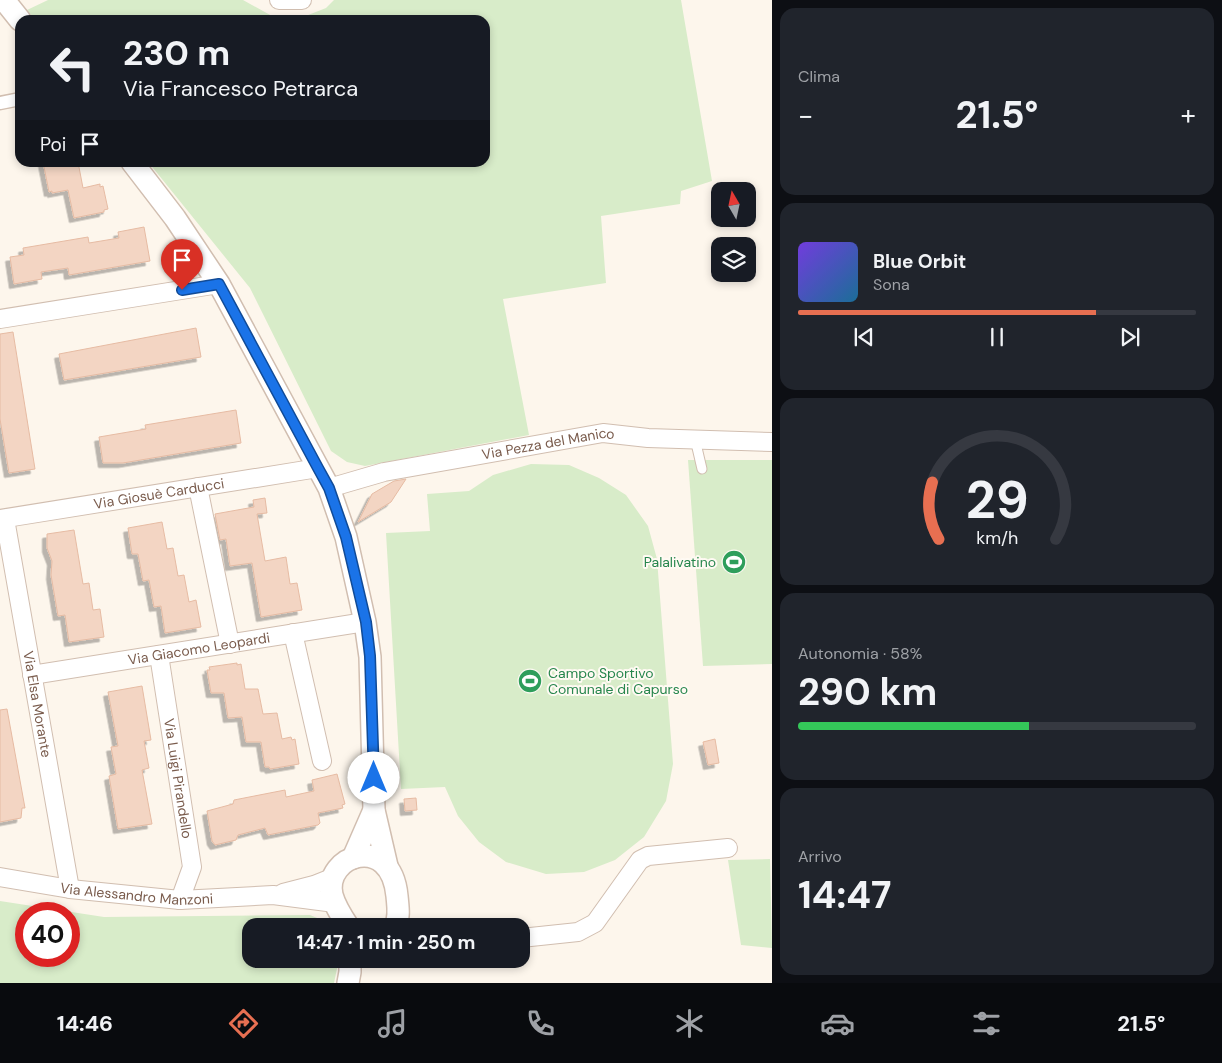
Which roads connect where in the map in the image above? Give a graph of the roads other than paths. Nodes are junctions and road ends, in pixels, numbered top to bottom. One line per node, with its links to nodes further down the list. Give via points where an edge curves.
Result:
1 (4, 0): 4 (street)
2 (279, 0): 3 (street)
3 (302, 0)
4 (16, 15)
5 (15, 100): 6 (street)
6 (0, 103)
7 (136, 167): 8 (street)
8 (219, 284): 9 (street); 12 (street)
9 (0, 319)
10 (695, 439): 11 (street, Via Pezza del Manico); 13 (lane); 15 (street, Via Pezza del Manico, via 604,433 384,472)
11 (772, 442)
12 (318, 468): 14 (street, Via Giosuè Carducci); 15 (street)
13 (702, 469)
14 (198, 487): 16 (street, Via Giosuè Carducci); 19 (street)
15 (329, 488): 17 (street, via 346,537)
16 (2, 519): 21 (street, Via Elsa Morante)
17 (366, 622): 18 (street, Via Giacomo Leopardi); 23 (street)
18 (293, 633): 19 (street, Via Giacomo Leopardi); 22 (street)
19 (230, 644): 20 (street, Via Giacomo Leopardi)
20 (159, 655): 21 (street, Via Giacomo Leopardi); 31 (street, Via Luigi Pirandello, via 192,866)
21 (32, 675): 29 (street, Via Elsa Morante)
22 (322, 761)
23 (374, 810): 25 (street); 26 (street)
24 (728, 848): 35 (street, via 648,856 640,860 595,923 578,932)
25 (353, 858): 26 (street, via 372,857); 28 (street, via 338,868)
26 (387, 866): 34 (street, via 396,882)
27 (0, 877): 29 (street, Via Alessandro Manzoni)
28 (334, 877): 30 (street, Via Alessandro Manzoni); 32 (street, via 332,895)
29 (70, 889): 31 (street, Via Alessandro Manzoni)
30 (273, 896): 31 (street, Via Alessandro Manzoni); 32 (street, Via Alessandro Manzoni)
31 (180, 900)
32 (335, 903): 33 (street)
33 (343, 918)
34 (397, 918)
35 (530, 937)

